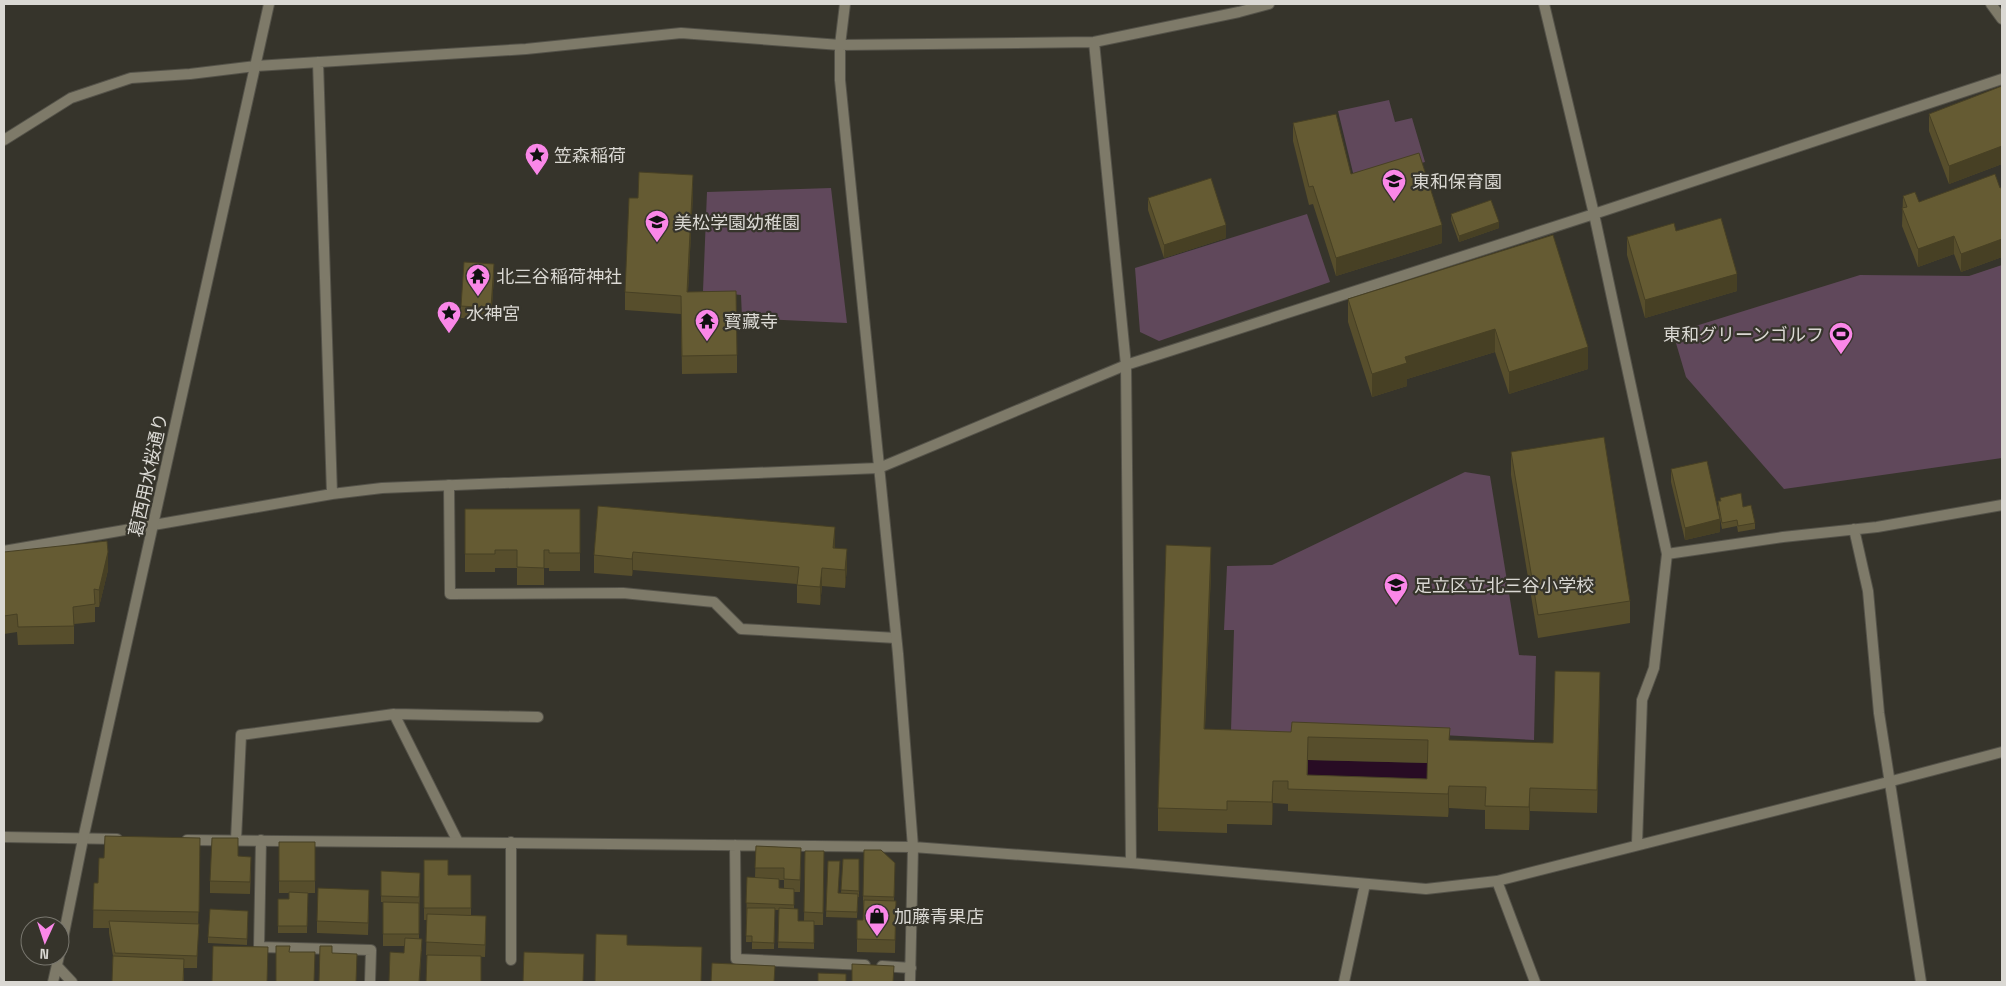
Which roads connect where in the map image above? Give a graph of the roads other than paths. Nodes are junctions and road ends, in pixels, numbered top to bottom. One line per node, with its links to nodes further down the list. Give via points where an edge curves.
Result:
1 (269, 4): 10 (street, 葛西用水桜通り)
2 (845, 4): 8 (street)
3 (1269, 4): 7 (street)
4 (1544, 4): 14 (street)
5 (1991, 4): 6 (street)
6 (2002, 19)
7 (1094, 42): 8 (street); 15 (street)
8 (840, 45): 9 (street, via 681,33 526,49); 16 (street, via 840,80)
9 (318, 62): 10 (street); 18 (street)
10 (256, 66): 12 (street, via 131,78 71,98); 20 (street, 葛西用水桜通り)
11 (2002, 79): 14 (street)
12 (6, 139): 13 (street)
13 (4, 148)
14 (1594, 214): 15 (street); 23 (street)
15 (1126, 365): 16 (street); 40 (street)
16 (878, 468): 17 (street); 24 (street)
17 (449, 485): 18 (street); 24 (street, via 450,594 641,594 714,602 741,629)
18 (332, 494): 20 (street)
19 (2002, 505): 21 (street)
20 (154, 524): 22 (street); 30 (street, 葛西用水桜通り)
21 (1854, 529): 23 (street); 28 (street, via 1868,591)
22 (4, 551)
23 (1667, 554): 37 (street, via 1654,668 1642,700)
24 (896, 638): 39 (street)
25 (394, 714): 26 (street); 33 (street, via 241,736); 35 (street)
26 (538, 717)
27 (2002, 752): 28 (street)
28 (1888, 782): 37 (street); 54 (street)
29 (4, 837): 30 (street)
30 (83, 839): 31 (street); 43 (street, 葛西用水桜通り)
31 (124, 839)
32 (180, 840): 33 (street)
33 (236, 840): 34 (street)
34 (262, 840): 35 (street); 50 (street, via 259,947 371,950)
35 (458, 842): 36 (street)
36 (511, 842): 38 (street); 44 (street)
37 (1637, 844): 41 (street)
38 (735, 845): 39 (street); 47 (street, via 736,960)
39 (913, 846): 40 (street); 47 (street)
40 (1131, 863): 42 (street)
41 (1497, 881): 42 (street, via 1426,889); 53 (street)
42 (1365, 884): 52 (street)
43 (67, 916)
44 (511, 960)
45 (57, 966): 48 (street, 葛西用水桜通り)
46 (63, 966): 49 (street)
47 (911, 968): 51 (street)
48 (53, 982)
49 (72, 982)
50 (370, 982)
51 (910, 982)
52 (1344, 982)
53 (1535, 982)
54 (1921, 982)

